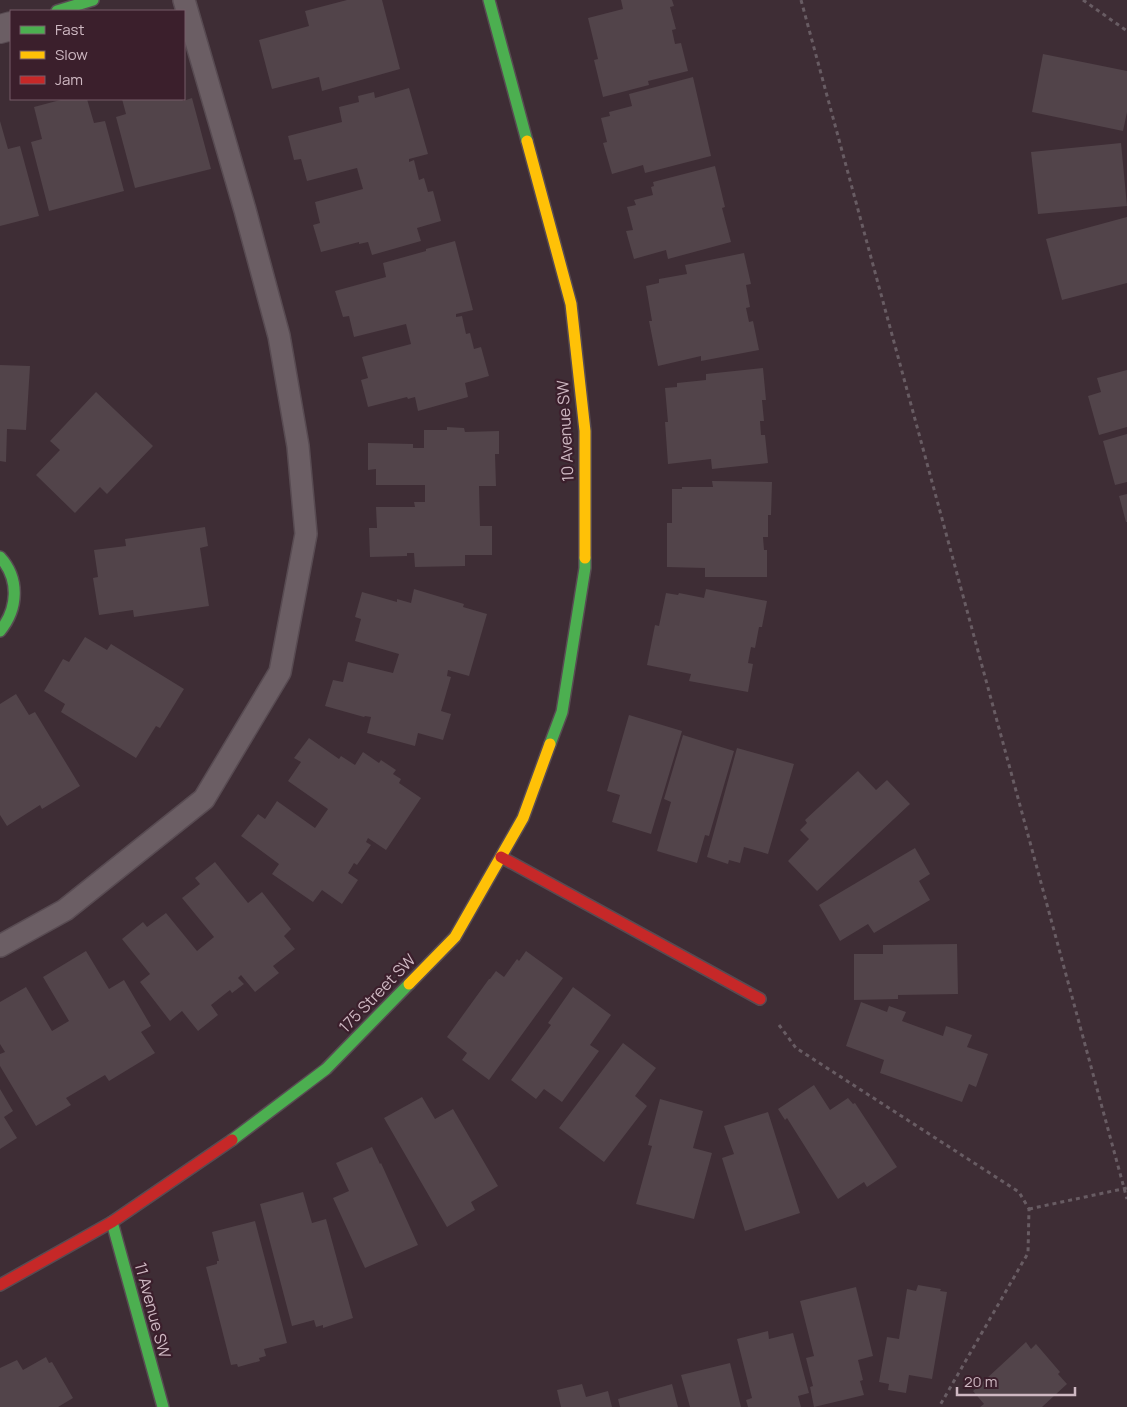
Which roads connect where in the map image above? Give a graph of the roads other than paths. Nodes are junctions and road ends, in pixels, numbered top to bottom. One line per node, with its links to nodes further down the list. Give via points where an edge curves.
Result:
1 (93, 0): 4 (street)
2 (184, 0): 8 (lane, via 279,336 298,446 306,534 280,672 204,799 65,910)
3 (488, 0): 7 (street, 10 Avenue SW, via 571,304 585,431 585,568 562,712 523,818)
4 (60, 10)
5 (0, 557): 6 (street, via 13,576 14,606)
6 (0, 631)
7 (501, 857): 9 (street); 10 (street, 175 Street SW, via 455,937 326,1069 214,1154)
8 (0, 946)
9 (760, 999)
10 (112, 1222): 11 (street, 175 Street SW); 12 (street, 11 Avenue SW)
11 (0, 1285)
12 (163, 1407)

